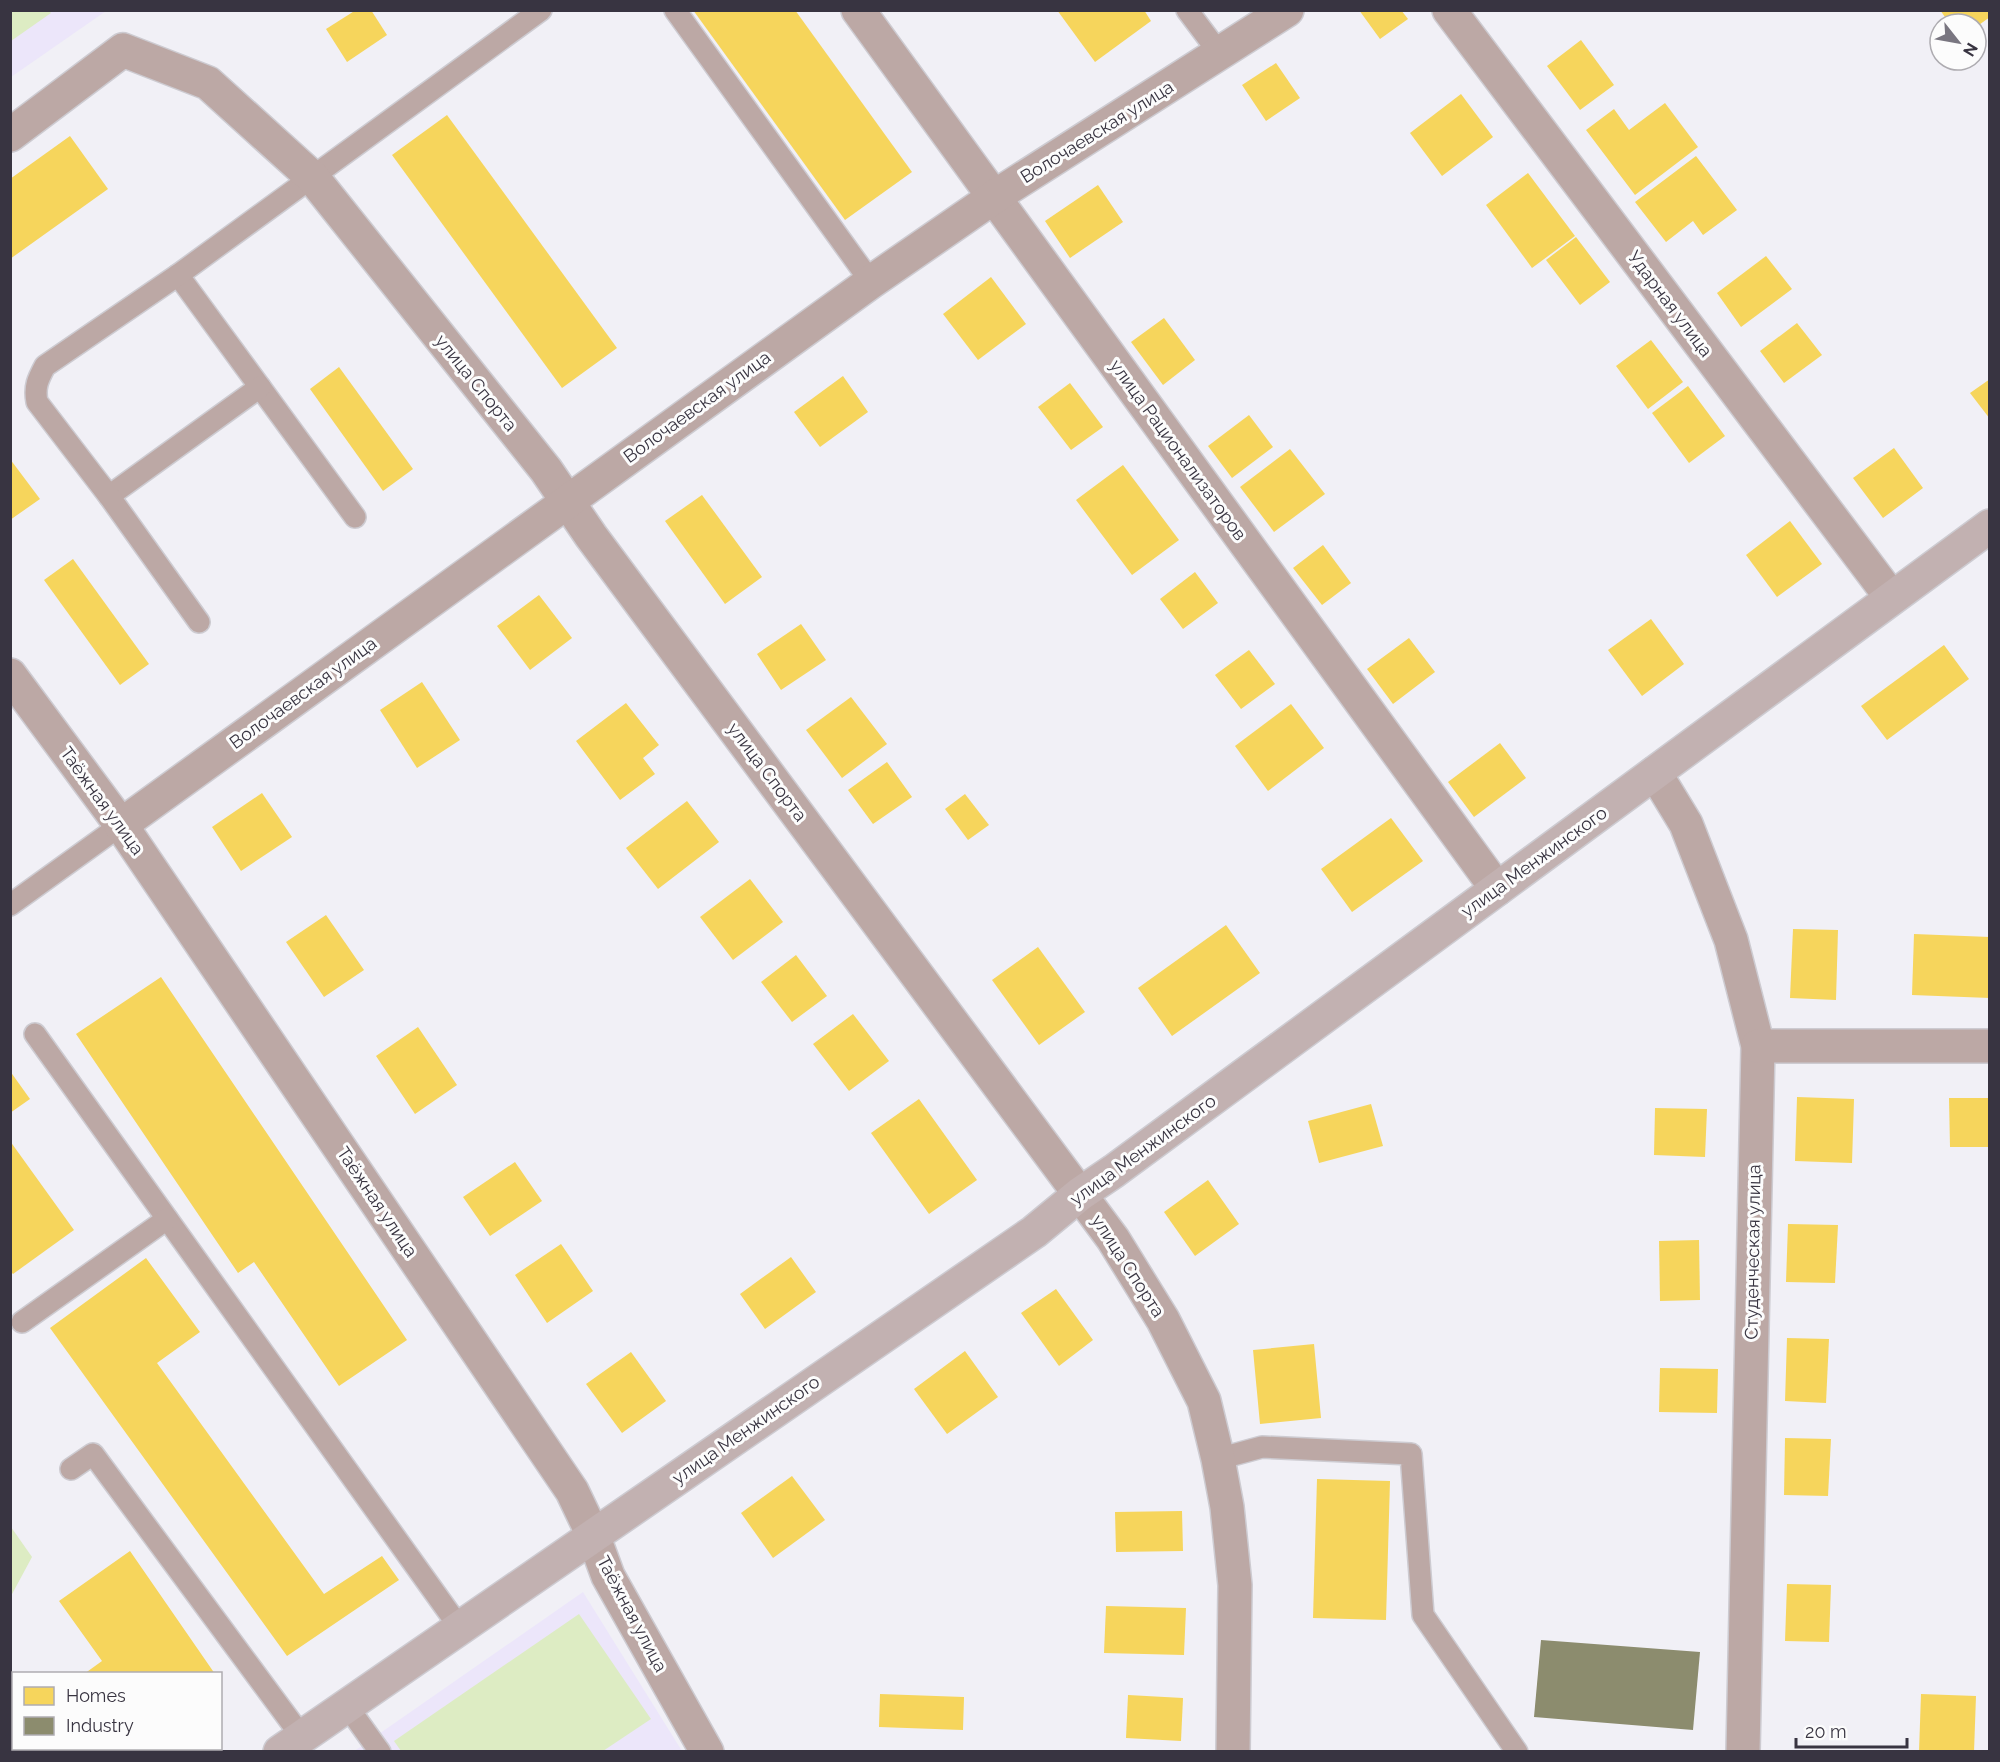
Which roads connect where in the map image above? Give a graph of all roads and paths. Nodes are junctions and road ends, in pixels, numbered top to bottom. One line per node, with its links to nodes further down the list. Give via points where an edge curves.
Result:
1 (541, 10): 9 (lane)
2 (675, 10): 12 (lane)
3 (858, 10): 10 (street, улица Рационализаторов)
4 (1187, 10): 7 (lane)
5 (1287, 10): 7 (street, Волочаевская улица)
6 (1449, 10): 18 (street, Ударная улица)
7 (1220, 54): 10 (street, Волочаевская улица)
8 (10, 135): 9 (street, улица Спорта, via 123,50 208,83)
9 (313, 178): 11 (lane); 15 (street, улица Спорта)
10 (994, 197): 12 (street, Волочаевская улица); 23 (street, улица Рационализаторов)
11 (178, 275): 13 (lane); 14 (lane, via 45,366 36,383 37,402)
12 (871, 282): 15 (street, Волочаевская улица)
13 (260, 387): 14 (lane); 16 (lane)
14 (109, 496): 19 (lane)
15 (567, 501): 22 (street, Волочаевская улица); 28 (street, улица Спорта)
16 (355, 517)
17 (1989, 526): 18 (street, улица Менжинского)
18 (1891, 597): 21 (street, улица Менжинского)
19 (199, 622)
20 (11, 678): 22 (street, Таёжная улица)
21 (1656, 773): 23 (street, улица Менжинского); 26 (street, Студенческая улица, via 1686,824 1731,940)
22 (121, 825): 24 (lane); 33 (street, Таёжная улица, via 572,1491)
23 (1497, 889): 28 (street, улица Менжинского)
24 (10, 905)
25 (35, 1034): 29 (lane)
26 (1758, 1046): 27 (street); 41 (street, Студенческая улица)
27 (1989, 1046)
28 (1080, 1194): 31 (street, улица Спорта, via 1163,1320 1204,1401); 33 (street, улица Менжинского, via 1034,1232)
29 (167, 1220): 30 (lane); 34 (lane)
30 (22, 1322)
31 (1218, 1459): 39 (street, улица Спорта, via 1235,1585); 40 (lane, via 1262,1447 1410,1454 1423,1615)
32 (71, 1468): 36 (lane, via 93,1454)
33 (593, 1535): 34 (street, улица Менжинского); 38 (street, Таёжная улица, via 608,1576)
34 (460, 1628): 35 (street, улица Менжинского)
35 (347, 1706): 36 (street, улица Менжинского); 37 (lane)
36 (291, 1744)
37 (380, 1752)
38 (707, 1752)
39 (1233, 1752)
40 (1517, 1752)
41 (1743, 1752)

